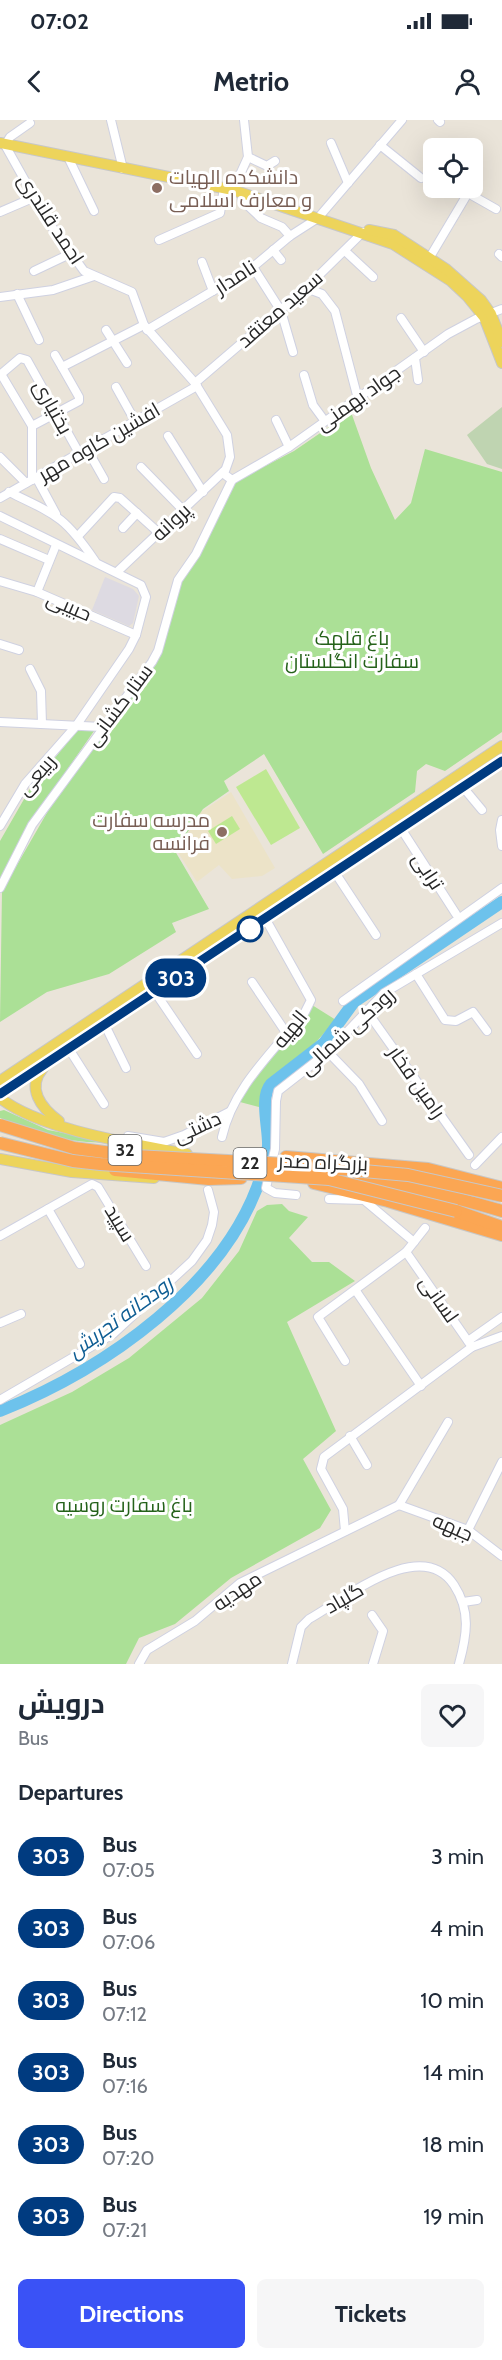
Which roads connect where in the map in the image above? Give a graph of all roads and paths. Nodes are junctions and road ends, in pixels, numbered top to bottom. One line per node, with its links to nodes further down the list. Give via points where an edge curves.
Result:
1 (111, 120): 11 (street)
2 (244, 120): 8 (street)
3 (402, 120): 7 (street, نامدار)
4 (30, 123): 6 (street)
5 (331, 143): 13 (street)
6 (3, 144): 9 (main road); 15 (street, احمد قلندری)
7 (380, 145): 12 (street); 13 (street, نامدار)
8 (248, 157): 10 (street, via 267,166); 14 (street)
9 (69, 159): 11 (main road); 20 (street)
10 (274, 161)
11 (123, 169): 14 (main road)
12 (421, 178)
13 (348, 183): 22 (street, نامدار)
14 (228, 189): 22 (main road); 25 (street, via 220,213)
15 (35, 197): 21 (street); 28 (street, احمد قلندری)
16 (465, 198): 30 (street)
17 (477, 198): 19 (street)
18 (242, 200): 24 (street)
19 (496, 209)
20 (94, 211)
21 (0, 212)
22 (318, 218): 23 (main road); 24 (street, نامدار)
23 (363, 232): 27 (street, سعید معتقد); 30 (main road)
24 (290, 236): 26 (street, نامدار)
25 (159, 240)
26 (273, 250): 29 (street); 32 (street, نامدار)
27 (345, 251): 35 (street); 36 (street, سعید معتقد)
28 (72, 253): 33 (street); 34 (street, احمد قلندری, via 84,271)
29 (281, 260)
30 (427, 261): 42 (main road)
31 (202, 262): 37 (street)
32 (253, 267): 37 (street, نامدار); 41 (street)
33 (34, 271)
34 (94, 276): 38 (street, via 62,288); 44 (street, احمد قلندری, via 128,288)
35 (373, 277)
36 (306, 288): 41 (street, سعید معتقد); 61 (street, via 322,294 332,305)
37 (213, 291): 44 (street, نامدار)
38 (17, 294): 39 (street); 46 (street)
39 (0, 297)
40 (502, 309): 42 (street, جواد بهمنی)
41 (281, 310): 49 (street); 59 (street, سعید معتقد)
42 (488, 316): 48 (main road); 50 (street, جواد بهمنی, via 448,334); 54 (main road)
43 (400, 318): 50 (street)
44 (145, 328): 47 (street, نامدار); 59 (street, احمد قلندری)
45 (106, 330): 47 (street)
46 (39, 340)
47 (113, 341): 53 (street); 55 (street, نامدار)
48 (502, 342)
49 (293, 352)
50 (424, 352): 52 (street, جواد بهمنی)
51 (55, 355): 55 (street)
52 (415, 358): 58 (street); 61 (street, جواد بهمنی)
53 (127, 363)
54 (502, 363)
55 (62, 367): 62 (street, via 80,399)
56 (1, 375): 62 (street, بختیاری, via 21,358 27,360); 66 (street)
57 (304, 375): 64 (street, via 313,405)
58 (418, 380)
59 (196, 385): 65 (street, افشین کاوه مهر); 72 (street, احمد قلندری, via 227,435 230,457)
60 (116, 387): 65 (street)
61 (358, 399): 64 (street, جواد بهمنی)
62 (56, 414): 66 (street); 69 (street, بختیاری)
63 (276, 420): 68 (street)
64 (324, 420): 68 (street, جواد بهمنی)
65 (135, 421): 69 (street, افشین کاوه مهر)
66 (32, 426): 74 (street)
67 (168, 436): 77 (street)
68 (289, 447): 75 (street, جواد بهمنی)
69 (83, 451): 73 (street, بختیاری); 74 (street, افشین کاوه مهر)
70 (0, 457): 74 (street)
71 (141, 467): 79 (street)
72 (224, 471): 75 (street); 77 (street, پروانه)
73 (104, 479)
74 (31, 480): 76 (street, افشین کاوه مهر); 81 (street)
75 (232, 480): 100 (street, ستار کشانی, via 173,592 155,656)
76 (9, 492): 78 (street, افشین کاوه مهر); 81 (street)
77 (203, 492): 79 (street, پروانه)
78 (0, 498)
79 (183, 510): 84 (street, پروانه)
80 (137, 513): 83 (street); 84 (street); 85 (street, via 114,497)
81 (56, 514): 85 (street)
82 (0, 516): 87 (street, ربیعی)
83 (123, 528)
84 (159, 533): 90 (street, پروانه)
85 (78, 536): 89 (street)
86 (0, 539): 88 (street)
87 (56, 545): 88 (street); 89 (street, ربیعی)
88 (49, 560): 92 (street)
89 (96, 563): 90 (street, ربیعی)
90 (117, 573): 93 (street, ربیعی, via 141,585 146,597)
91 (0, 581): 92 (street, حبیبی)
92 (37, 592): 93 (street, حبیبی)
93 (136, 634): 99 (street, ربیعی)
94 (0, 644): 95 (street)
95 (19, 650)
96 (30, 669): 98 (street, via 41,691)
97 (0, 722): 98 (street)
98 (42, 724): 99 (street)
99 (76, 726): 100 (street); 106 (street, ربیعی, via 25,784)
100 (102, 727): 110 (street, ستار کشانی, via 32,825)
101 (502, 746): 129 (main road)
102 (502, 760): 103 (main road)
103 (462, 786): 104 (street); 107 (main road)
104 (482, 810)
105 (502, 820): 108 (street)
106 (1, 823)
107 (400, 827): 109 (main road); 112 (street, ترابی)
108 (502, 846)
109 (334, 871): 113 (main road); 115 (street)
110 (0, 888)
111 (502, 888): 119 (street, رودکی شمالی)
112 (456, 914)
113 (265, 918): 118 (main road); 123 (street, الهیه, via 311,995 310,1004)
114 (502, 923): 116 (street, رودکی شمالی)
115 (376, 935)
116 (416, 974): 120 (street, رودکی شمالی, via 384,993); 122 (street, via 445,1020 456,1021 473,1012)
117 (252, 982): 123 (street)
118 (154, 992): 121 (main road); 126 (street)
119 (343, 1001)
120 (366, 1010): 125 (street, رودکی شمالی); 143 (street, رامین فخار)
121 (105, 1025): 124 (main road); 128 (street)
122 (487, 1031)
123 (287, 1034): 134 (street, الهیه, via 253,1074)
124 (69, 1049): 127 (main road); 133 (street)
125 (328, 1052): 135 (street, via 359,1084); 150 (street, رودکی شمالی, via 278,1092 275,1149 266,1188)
126 (197, 1054)
127 (48, 1062): 129 (main road); 137 (main road, via 36,1079 36,1094 47,1112)
128 (126, 1068)
129 (18, 1074): 130 (street); 131 (main road); 132 (main road)
130 (0, 1076)
131 (0, 1081)
132 (2, 1100): 137 (main road, via 33,1116)
133 (105, 1104)
134 (229, 1112): 138 (street, دشتی, via 164,1142); 139 (street, الهیه)
135 (382, 1121)
136 (0, 1124): 142 (highway, بزرگراه صدر / 32, via 74,1144); 151 (highway, 22, bridge, via 74,1148 135,1156 398,1174)
137 (76, 1129): 142 (main road)
138 (128, 1136)
139 (222, 1137)
140 (502, 1137): 145 (street)
141 (0, 1144): 146 (highway, بزرگراه صدر / 32, via 73,1165); 155 (highway, 22, bridge, via 100,1164 329,1179)
142 (186, 1154): 148 (highway, بزرگراه صدر / 32, via 286,1157 428,1169)
143 (469, 1155)
144 (0, 1159): 146 (main road, via 135,1179)
145 (476, 1165)
146 (188, 1177): 147 (highway, بزرگراه صدر / 32)
147 (314, 1183): 154 (highway, بزرگراه صدر / 32, via 381,1183 452,1196); 159 (highway)
148 (502, 1188)
149 (208, 1190): 173 (street, via 214,1212 212,1225 192,1261 112,1334)
150 (296, 1195)
151 (502, 1196)
152 (329, 1199): 161 (street, via 364,1200)
153 (48, 1209): 160 (street); 163 (street); 164 (street, سپید, via 92,1184 98,1187)
154 (502, 1211)
155 (469, 1215): 156 (highway); 157 (highway, 22)
156 (502, 1218)
157 (502, 1227)
158 (425, 1228): 161 (street)
159 (502, 1235)
160 (0, 1236)
161 (414, 1242): 162 (street)
162 (406, 1252): 165 (street); 170 (street, لسانی)
163 (80, 1264)
164 (146, 1266)
165 (356, 1291): 171 (street, via 317,1319); 172 (street)
166 (21, 1314): 168 (street)
167 (502, 1317): 170 (street)
168 (0, 1323)
169 (502, 1336): 170 (street)
170 (470, 1344): 172 (street)
171 (345, 1361)
172 (421, 1386): 175 (street)
173 (0, 1400)
174 (448, 1422): 178 (street)
175 (350, 1436): 177 (street); 180 (street, via 320,1463 322,1475 343,1509)
176 (502, 1462): 179 (street)
177 (367, 1465)
178 (399, 1505): 179 (street, جبهه); 180 (street, مهدیه)
179 (468, 1530): 181 (street, جبهه)
180 (345, 1531): 185 (street, مهدیه, via 240,1583 195,1621 147,1650)
181 (502, 1556)
182 (477, 1600): 183 (street)
183 (463, 1602): 186 (street, گلپاد, via 446,1574 427,1565 393,1571 309,1619 301,1627); 188 (street, via 467,1625)
184 (372, 1615): 187 (street, via 383,1631)
185 (139, 1664)
186 (292, 1664)
187 (373, 1664)
188 (459, 1664)

